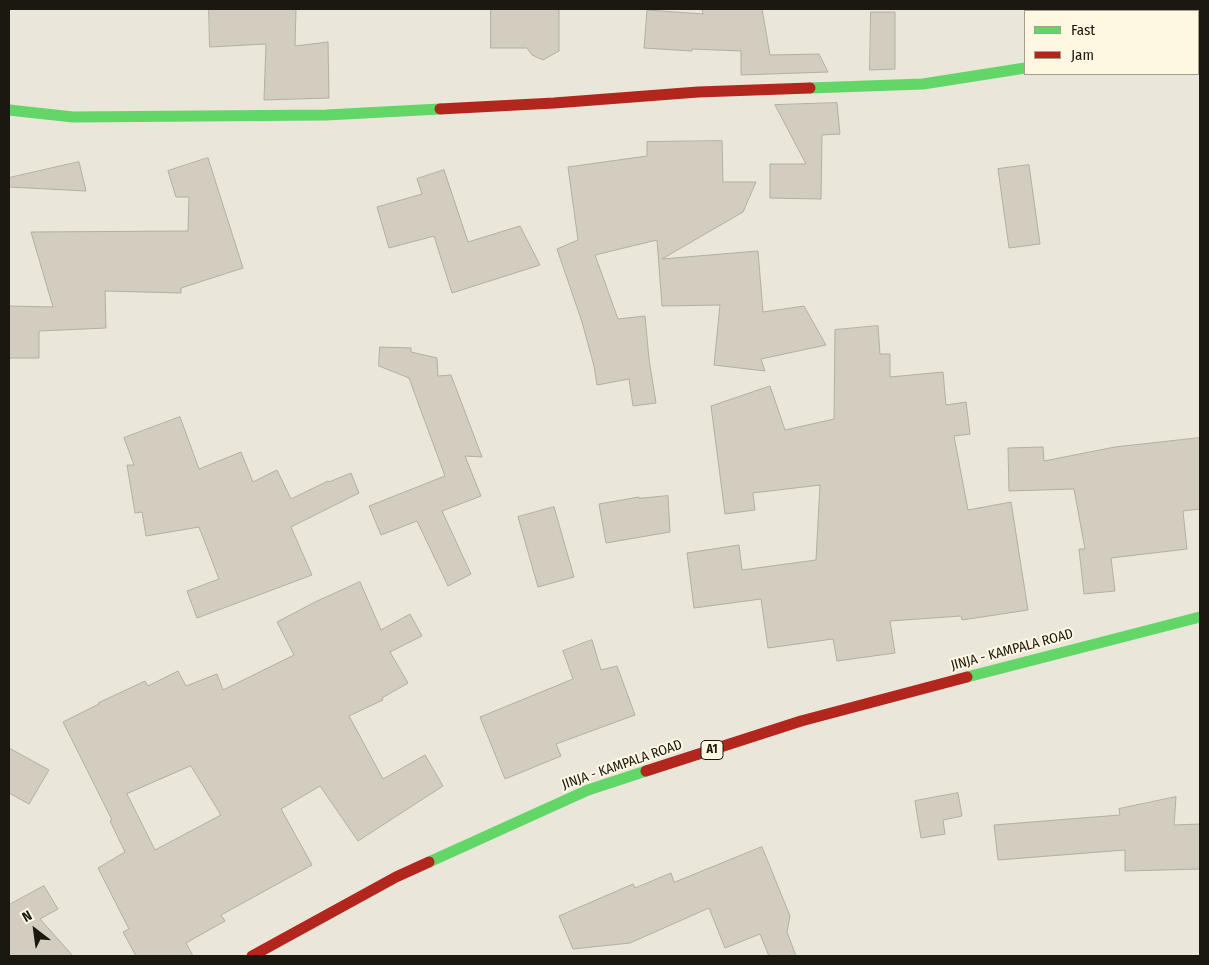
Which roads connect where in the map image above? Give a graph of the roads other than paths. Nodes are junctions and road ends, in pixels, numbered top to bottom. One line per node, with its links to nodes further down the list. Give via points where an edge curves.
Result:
1 (1024, 68): 2 (main road, via 923,84 698,92 326,114 73,117)
2 (9, 110)
3 (1200, 618): 4 (main road, JINJA - KAMPALA ROAD / A1, via 801,721 588,790 396,877)
4 (252, 956)

